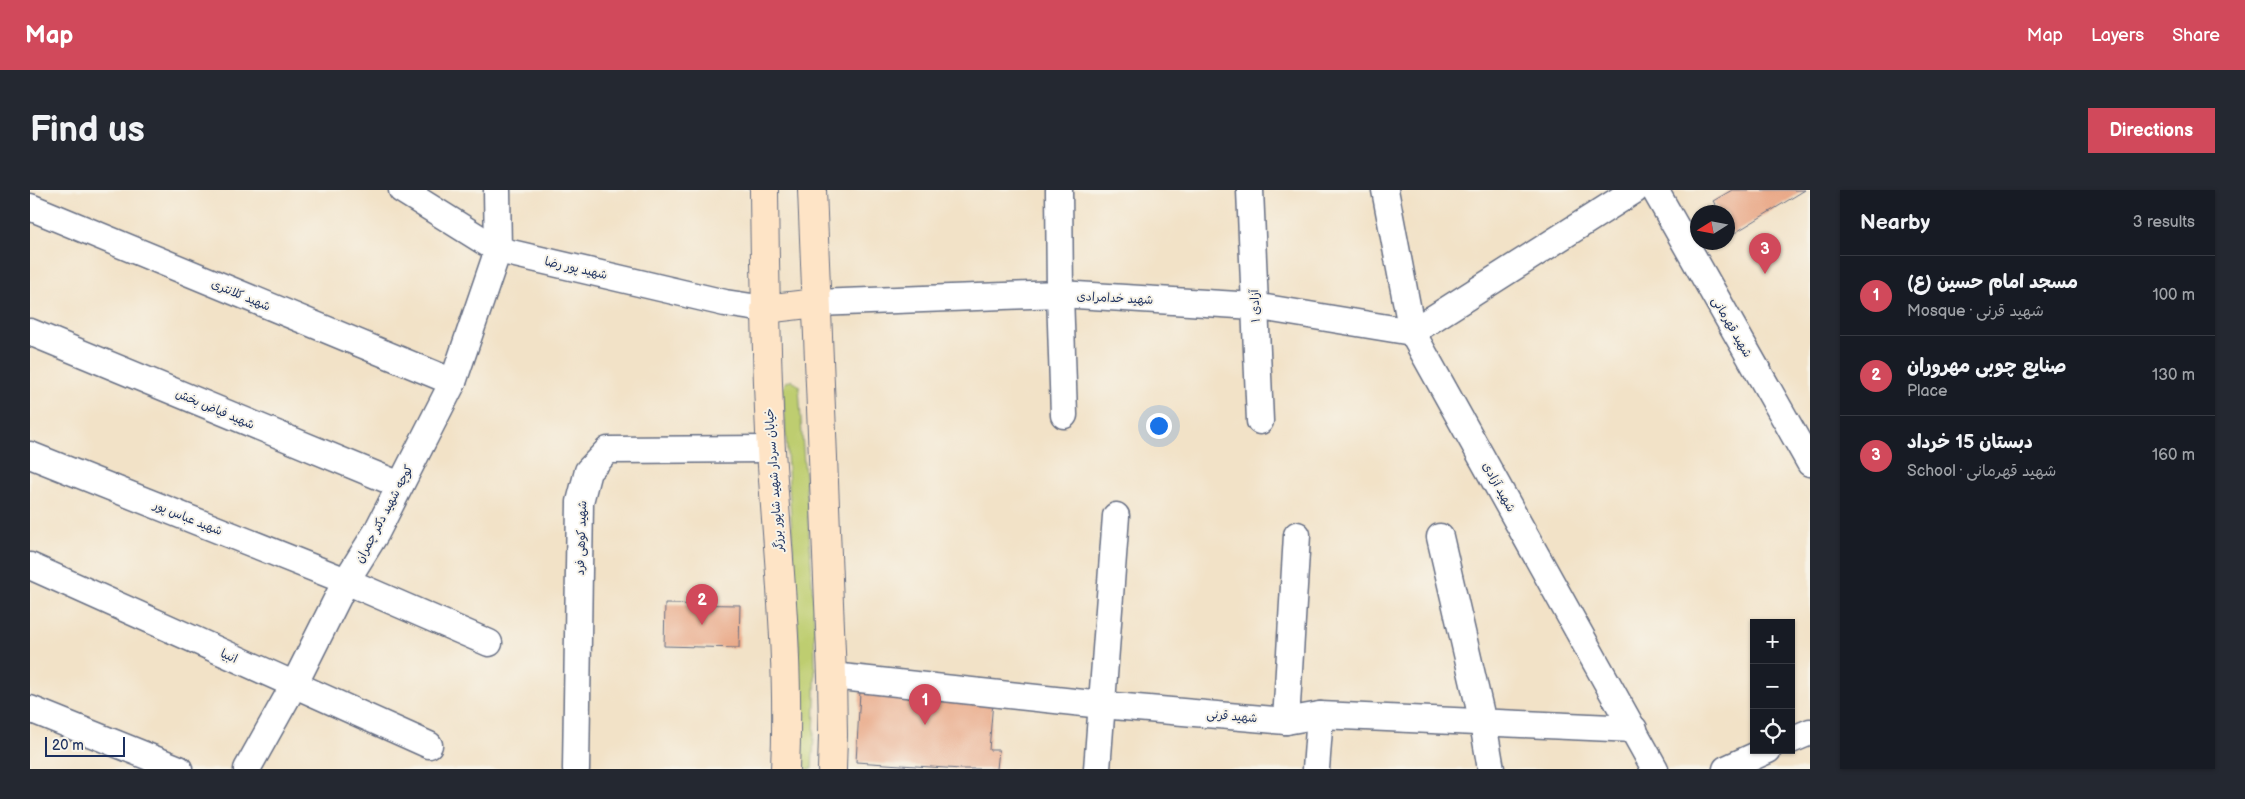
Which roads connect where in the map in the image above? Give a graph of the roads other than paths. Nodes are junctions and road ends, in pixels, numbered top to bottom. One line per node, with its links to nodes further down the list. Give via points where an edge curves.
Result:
1 (402, 190): 11 (street, شهید پور رضا)
2 (497, 190): 11 (street, کوچه شهید دکتر چمران)
3 (764, 190): 15 (main road, خیابان سردار شهید شاپور برزگر)
4 (812, 190): 13 (main road)
5 (1059, 190): 12 (street)
6 (1250, 190): 14 (street, آزادی ۱)
7 (1385, 190): 17 (street, شهید آزادی)
8 (1636, 190): 17 (street)
9 (1655, 190): 23 (street, شهید قهرمانی)
10 (30, 207): 18 (street, شهید کلانتری)
11 (498, 250): 15 (street, شهید پور رضا, via 725,303); 18 (street, کوچه شهید دکتر چمران)
12 (1060, 294): 13 (street, شهید خدامرادی); 14 (street, شهید خدامرادی); 19 (street)
13 (816, 303): 15 (main road); 31 (main road)
14 (1254, 306): 17 (street, شهید خدامرادی); 20 (street, آزادی ۱)
15 (765, 309): 21 (main road, خیابان سردار شهید شاپور برزگر)
16 (30, 332): 24 (street, شهید فیاض بخش)
17 (1412, 332): 38 (street, شهید آزادی)
18 (453, 382): 24 (street, کوچه شهید دکتر چمران)
19 (1064, 415)
20 (1260, 421)
21 (771, 450): 45 (street, شهید کوهی فرد, via 608,450 588,471 580,502); 46 (main road, خیابان سردار شهید شاپور برزگر, via 786,648)
22 (30, 455): 29 (street, شهید عباس پور)
23 (1810, 463)
24 (400, 486): 29 (street, کوچه شهید دکتر چمران)
25 (1116, 516): 33 (street)
26 (1297, 535): 36 (street)
27 (1440, 537): 37 (street)
28 (30, 566): 32 (street, انبیا)
29 (346, 581): 30 (street, شهید عباس پور); 32 (street, کوچه شهید دکتر چمران)
30 (489, 643)
31 (832, 676): 33 (street, شهید قرنی); 47 (main road)
32 (294, 685): 41 (street, انبیا); 44 (street, کوچه شهید دکتر چمران)
33 (1102, 705): 36 (street, شهید قرنی); 48 (street)
34 (30, 710): 43 (street)
35 (1320, 715): 36 (street, شهید قرنی); 37 (street, شهید قرنی); 49 (street)
36 (1286, 721)
37 (1483, 723): 38 (street, شهید قرنی); 50 (street)
38 (1634, 729): 51 (street, شهید آزادی)
39 (1810, 732): 40 (street)
40 (1795, 738)
41 (428, 745)
42 (1759, 754): 52 (street)
43 (179, 769)
44 (247, 769)
45 (576, 769)
46 (785, 769)
47 (832, 769)
48 (1097, 769)
49 (1316, 769)
50 (1491, 769)
51 (1655, 769)
52 (1726, 769)

